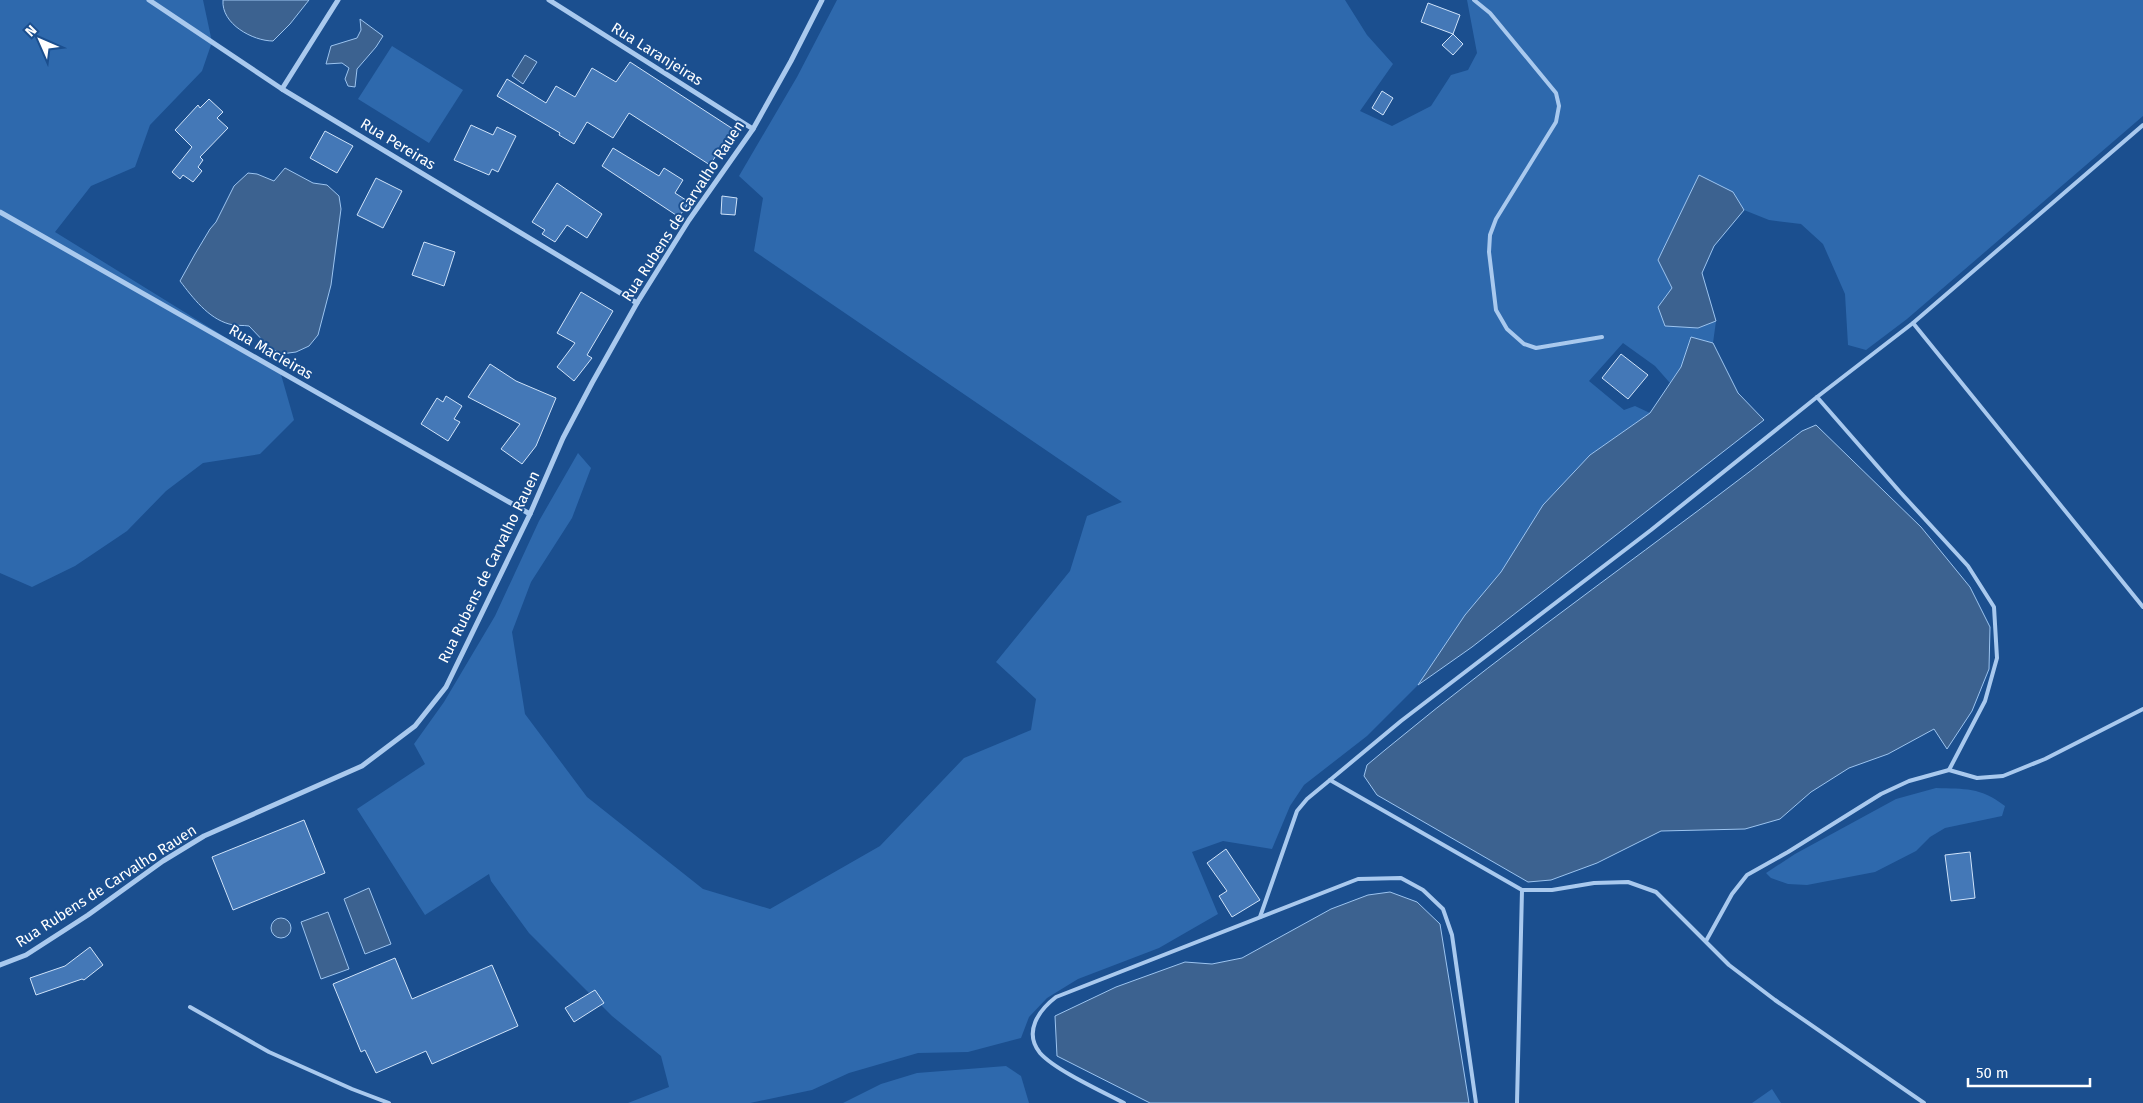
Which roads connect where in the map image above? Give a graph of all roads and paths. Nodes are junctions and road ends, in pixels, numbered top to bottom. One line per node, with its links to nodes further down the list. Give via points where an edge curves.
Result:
1 (149, 0): 6 (street, Rua Pereiras)
2 (338, 0): 6 (street)
3 (549, 0): 8 (street, Rua Laranjeiras)
4 (822, 0): 8 (street, Rua Rubens de Carvalho Rauen)
5 (1474, 0): 12 (lane, via 1490,13 1556,93 1559,106 1556,122 1490,235 1496,310 1507,330 1524,344 1536,348)
6 (282, 89): 10 (street, Rua Pereiras)
7 (2143, 125): 11 (lane)
8 (753, 129): 10 (street, Rua Rubens de Carvalho Rauen, via 689,220)
9 (0, 212): 14 (street, Rua Macieiras)
10 (637, 303): 14 (street, Rua Rubens de Carvalho Rauen, via 563,438)
11 (1913, 323): 13 (lane); 15 (lane)
12 (1602, 337)
13 (1817, 397): 17 (lane, via 1968,566 1994,607 1997,658 1985,702); 18 (lane)
14 (530, 514): 22 (street, Rua Rubens de Carvalho Rauen, via 446,687 415,726 362,766 204,836 26,955)
15 (2143, 607)
16 (2143, 709): 17 (lane, via 2045,759 2003,776 1977,778)
17 (1949, 770): 21 (lane, via 1909,781 1880,794 1747,875 1732,894)
18 (1330, 780): 19 (lane); 20 (lane, via 1297,811)
19 (1522, 890): 21 (lane, via 1628,882 1656,892); 27 (lane)
20 (1260, 917): 25 (lane, via 1056,997 1044,1006 1035,1020 1032,1037 1040,1053); 26 (lane, via 1358,879 1401,878 1423,890 1443,909 1452,935)
21 (1706, 941): 28 (lane, via 1729,965 1775,1000)
22 (0, 965)
23 (190, 1007): 24 (lane, via 269,1052)
24 (389, 1103)
25 (1124, 1103)
26 (1476, 1103)
27 (1516, 1103)
28 (1924, 1103)

